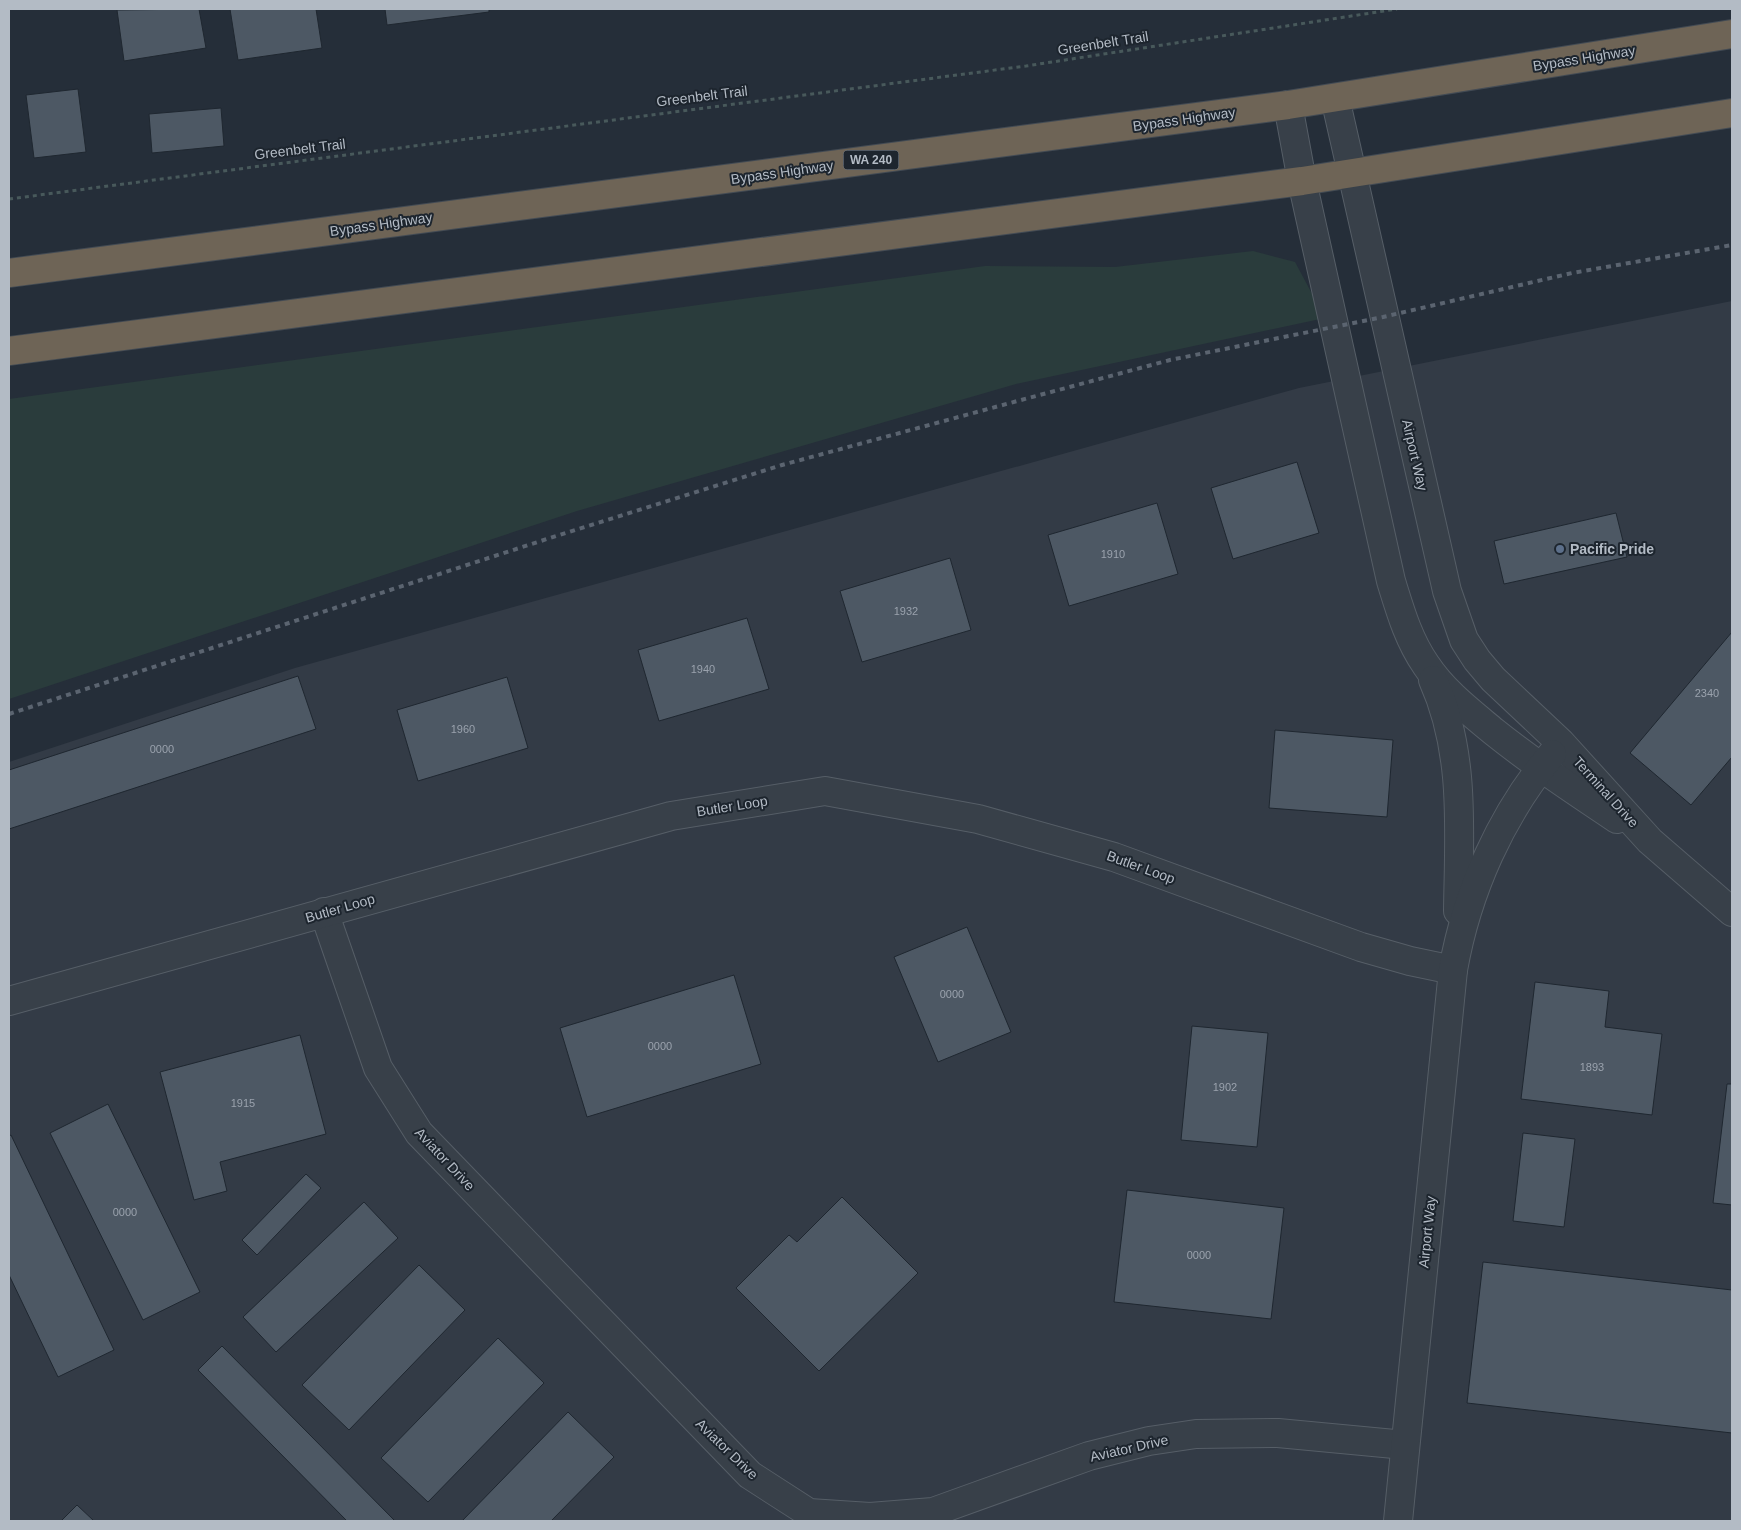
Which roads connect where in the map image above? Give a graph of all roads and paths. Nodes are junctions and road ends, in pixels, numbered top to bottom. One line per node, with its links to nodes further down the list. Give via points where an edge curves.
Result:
1 (1396, 9): 8 (path, Greenbelt Trail, via 1026,66)
2 (1732, 34): 3 (highway, Bypass Highway / WA 240)
3 (1336, 98): 4 (highway, Bypass Highway / WA 240); 6 (street, Airport Way)
4 (1288, 105): 7 (street, Airport Way); 9 (highway, Bypass Highway / WA 240)
5 (1732, 112): 6 (highway)
6 (1352, 174): 7 (highway); 12 (street, Airport Way, via 1455,618 1477,660)
7 (1302, 181): 10 (highway); 11 (street, Airport Way, via 1391,581 1410,636)
8 (9, 199)
9 (9, 274)
10 (9, 351)
11 (1426, 665): 13 (street, Airport Way, via 1449,693); 17 (street, Airport Way, via 1447,717 1460,792)
12 (1561, 743): 13 (street, Airport Way); 14 (street, Terminal Drive)
13 (1540, 768): 14 (street, Terminal Drive); 17 (street, Airport Way, via 1488,857 1471,896)
14 (1650, 841): 16 (street, Terminal Drive)
15 (324, 912): 18 (street, Butler Loop, via 672,816 826,791 978,819 1114,856 1361,947); 19 (street, Butler Loop); 20 (street, Aviator Drive, via 378,1068 419,1133 750,1475 809,1513 870,1517 933,1512 1088,1456 1149,1441 1196,1434 1278,1433)
16 (1732, 912)
17 (1458, 943): 18 (street, Airport Way)
18 (1453, 970): 20 (street, Airport Way)
19 (9, 1001)
20 (1405, 1445): 21 (street, Airport Way)
21 (1398, 1521)

